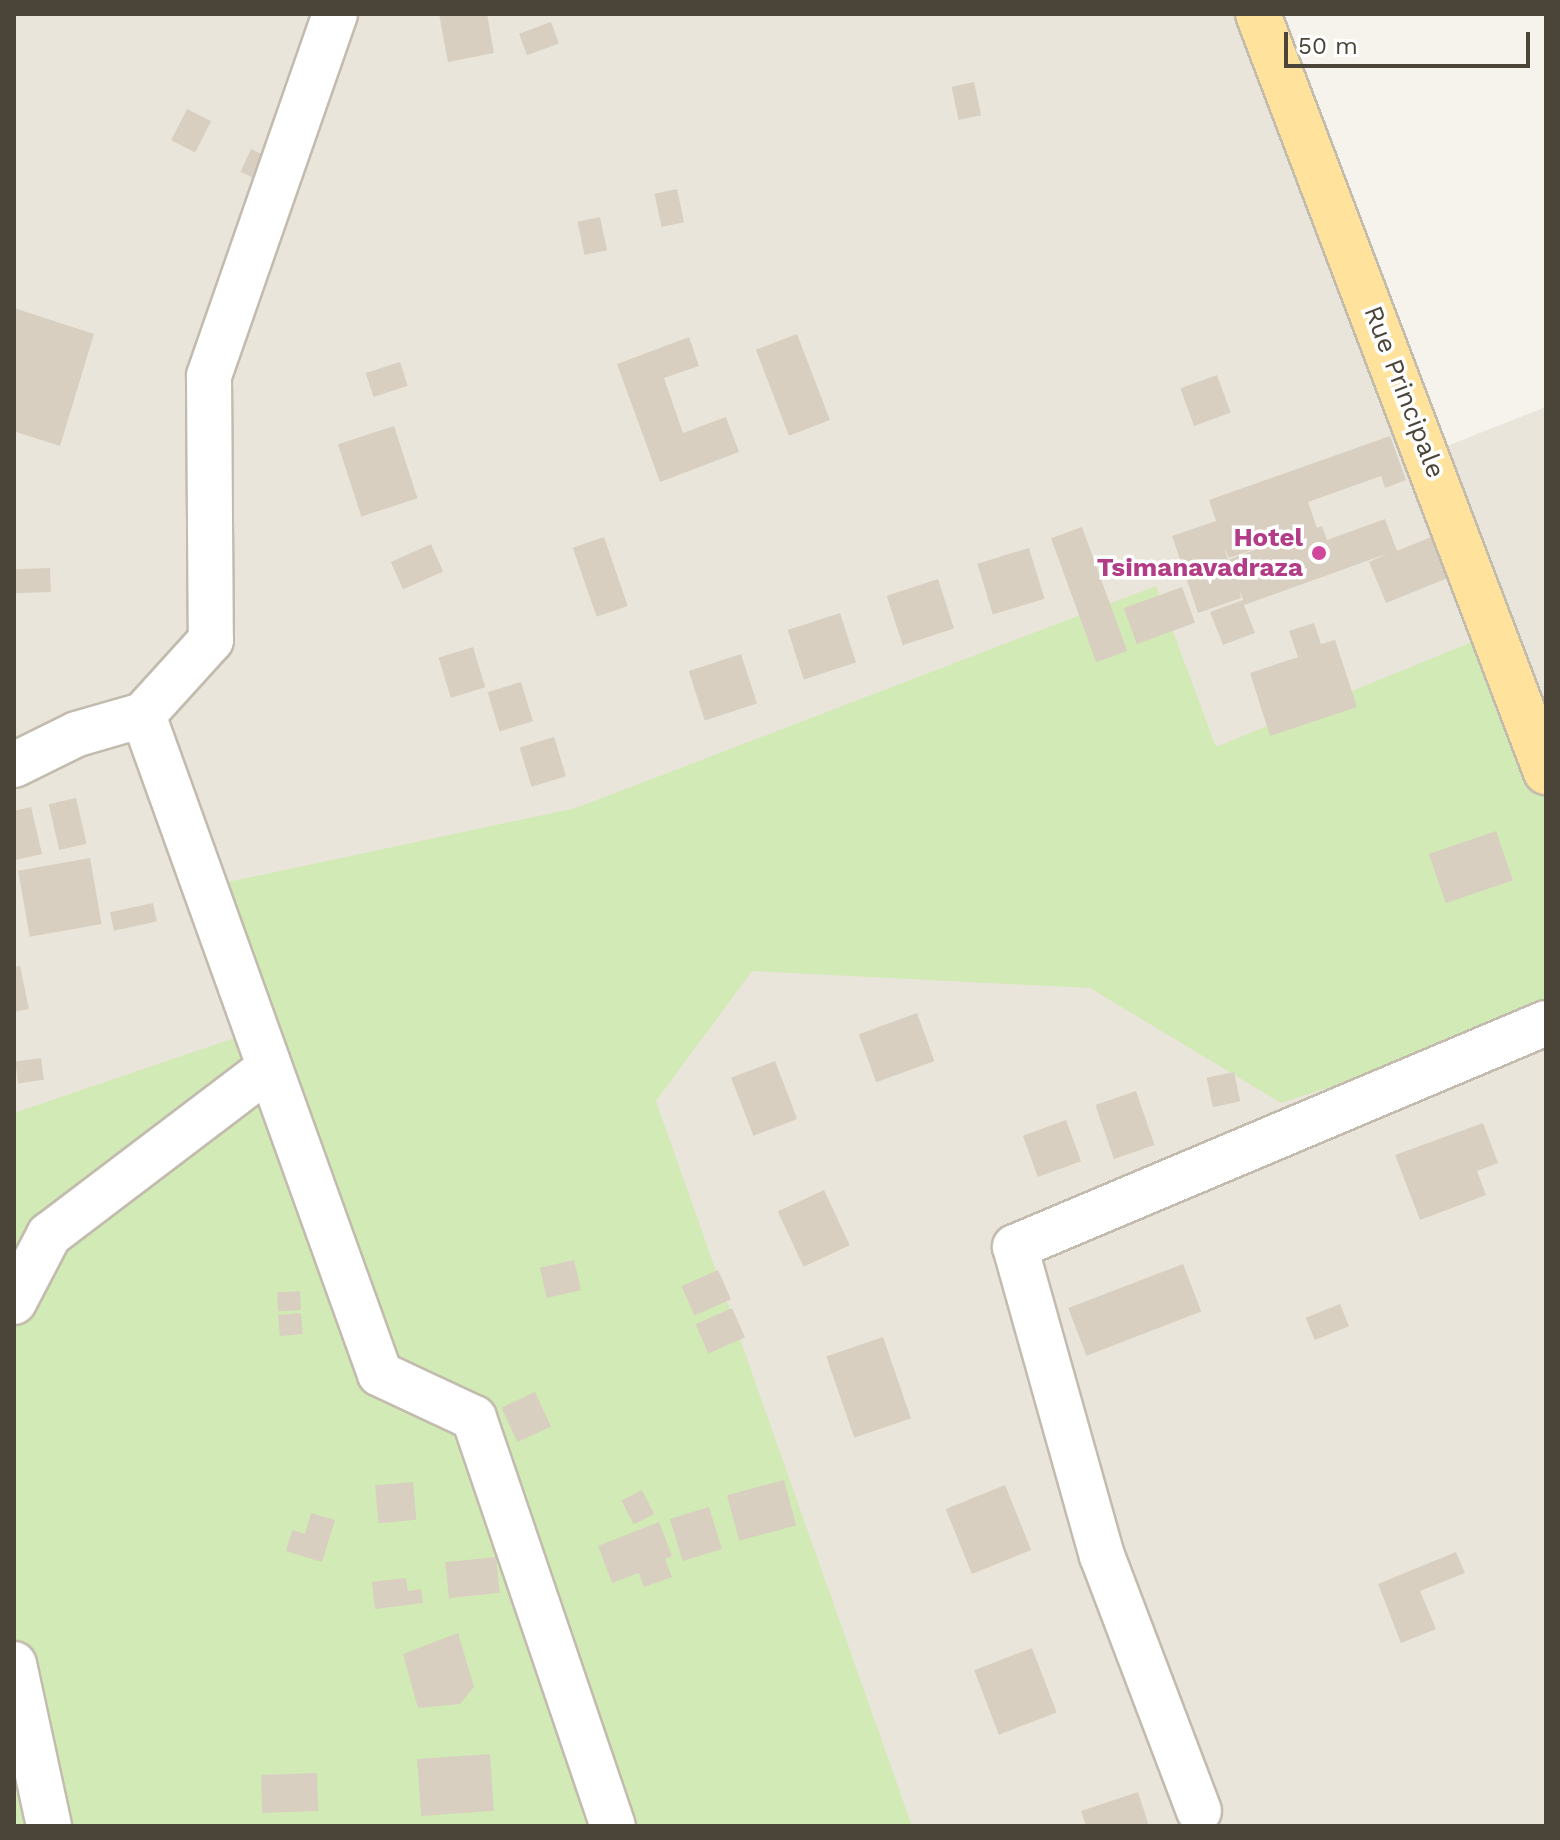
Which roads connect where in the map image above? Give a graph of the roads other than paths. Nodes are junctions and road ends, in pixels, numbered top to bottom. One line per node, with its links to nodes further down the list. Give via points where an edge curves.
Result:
1 (335, 14): 3 (street, via 209,376 211,640)
2 (1258, 14): 5 (main road, Rue Principale)
3 (143, 715): 4 (street, via 77,734); 7 (street)
4 (14, 765)
5 (1546, 772)
6 (1546, 1023): 10 (street, via 1015,1247 1102,1556)
7 (269, 1068): 8 (street, via 49,1235); 12 (street, via 380,1374 474,1418)
8 (15, 1299)
9 (14, 1664): 11 (street)
10 (1199, 1811)
11 (49, 1826)
12 (613, 1826)

